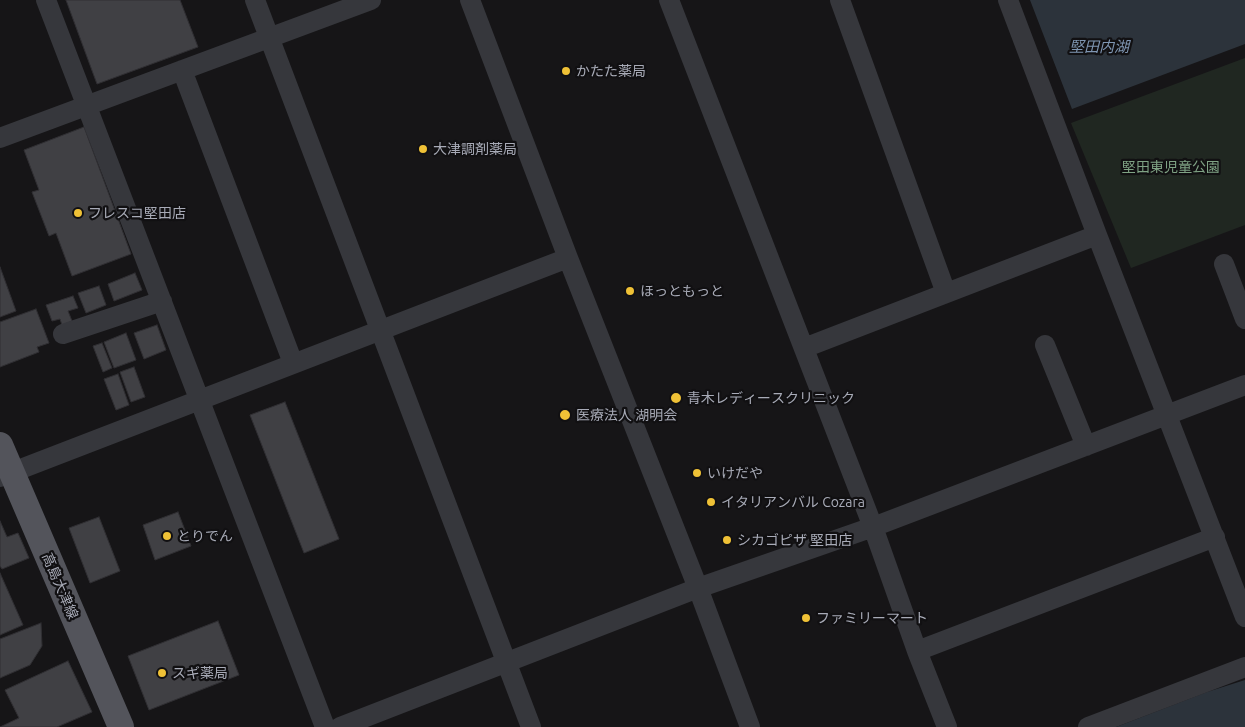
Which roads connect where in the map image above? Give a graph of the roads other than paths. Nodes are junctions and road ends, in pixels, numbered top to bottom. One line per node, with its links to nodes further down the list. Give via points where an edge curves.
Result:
1 (46, 0): 10 (street)
2 (255, 0): 8 (street)
3 (370, 0): 8 (street)
4 (470, 0): 13 (street)
5 (669, 0): 22 (street)
6 (840, 0): 16 (street)
7 (1008, 0): 12 (street)
8 (270, 38): 9 (street); 19 (street)
9 (182, 70): 10 (street); 23 (street)
10 (87, 105): 11 (street); 17 (street)
11 (0, 138)
12 (1097, 235): 16 (street); 26 (street)
13 (568, 258): 19 (street); 32 (street)
14 (1224, 264): 15 (street)
15 (1238, 282): 18 (street)
16 (946, 293): 22 (street)
17 (162, 301): 20 (street); 25 (street)
18 (1245, 319)
19 (380, 330): 23 (street); 35 (street)
20 (63, 334)
21 (1045, 345): 28 (street)
22 (804, 348): 30 (street)
23 (293, 363): 25 (street)
24 (1245, 385): 26 (street)
25 (200, 399): 29 (street); 38 (street)
26 (1166, 416): 28 (street); 31 (street)
27 (0, 445): 29 (main road, 高島大津線)
28 (1086, 446): 30 (street)
29 (6, 474): 37 (main road, 高島大津線)
30 (873, 527): 32 (street); 34 (street)
31 (1214, 537): 33 (street); 34 (street)
32 (698, 588): 35 (street); 41 (street)
33 (1245, 617)
34 (917, 651): 42 (street)
35 (506, 662): 39 (street); 40 (street)
36 (1245, 667): 43 (street)
37 (121, 727)
38 (325, 727)
39 (340, 727)
40 (531, 727)
41 (750, 727)
42 (947, 727)
43 (1088, 727)

